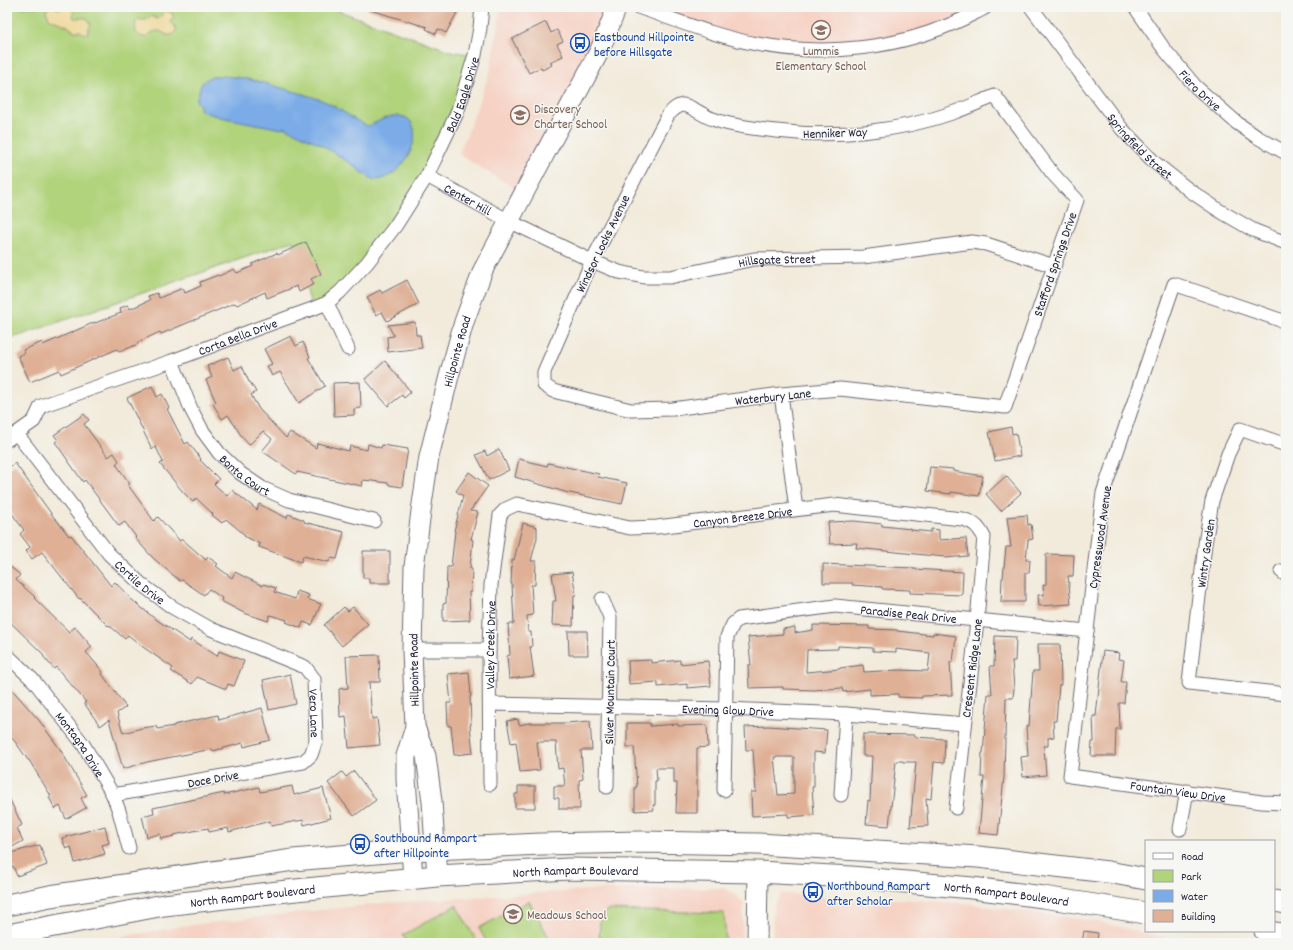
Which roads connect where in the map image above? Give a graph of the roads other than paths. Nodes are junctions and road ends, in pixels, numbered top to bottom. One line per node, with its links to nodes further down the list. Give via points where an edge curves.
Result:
1 (482, 7): 10 (street, Bald Eagle Drive, via 475,55 457,114)
2 (617, 7): 11 (street, Hillpointe Road, via 600,50)
3 (638, 7): 4 (street, via 717,34 756,44 830,51 870,48 910,39 948,26)
4 (986, 7)
5 (1031, 7): 12 (street, Springfield Street, via 1122,129 1154,162 1188,190 1220,211 1253,230)
6 (1135, 7): 9 (street, Fiero Drive, via 1164,49 1196,87 1237,123)
7 (995, 96): 8 (street, Henniker Way, via 955,112 913,124 834,134 755,129 713,120 684,105); 14 (street, Stafford Springs Drive, via 1053,174 1076,200)
8 (675, 107): 13 (street, Windsor Locks Avenue, via 668,115)
9 (1286, 153)
10 (427, 176): 11 (street, Center Hill); 15 (street, Corta Bella Drive, via 396,225 367,263)
11 (509, 221): 13 (street, Hillsgate Street); 31 (street, Hillpointe Road, via 484,270 464,322 429,457 414,567)
12 (1286, 243)
13 (592, 261): 14 (street, Hillsgate Street, via 619,272 644,277 670,277 754,258 863,257 972,242 986,244); 19 (street, Windsor Locks Avenue, via 544,372)
14 (1054, 266): 21 (street, Stafford Springs Drive)
15 (327, 303): 17 (street); 18 (street, Corta Bella Drive)
16 (1285, 320): 30 (street, Cypresswood Avenue, via 1174,284 1103,493)
17 (348, 349)
18 (172, 361): 22 (street, Corta Bella Drive, via 41,406 34,421); 26 (street, Bonta Court, via 202,430 219,453 240,474 262,488 289,500)
19 (544, 385): 20 (street, Waterbury Lane, via 553,391 631,410 673,409)
20 (781, 394): 21 (street, Waterbury Lane, via 840,390); 25 (street)
21 (1005, 407)
22 (12, 437): 34 (street, Cortile Drive, via 109,554 141,584 172,607 211,629 305,668)
23 (1286, 445): 35 (street, Wintry Garden, via 1240,429 1228,454 1212,501 1189,683)
24 (506, 509): 25 (street, Canyon Breeze Drive, via 517,504 630,528 657,527); 32 (street, Valley Creek Drive, via 500,515 491,585)
25 (796, 509): 27 (street, Canyon Breeze Drive, via 834,505 962,519 972,522)
26 (374, 521)
27 (979, 528): 29 (street, Crescent Ridge Lane, via 984,537)
28 (602, 599): 37 (street, Silver Mountain Court, via 610,617)
29 (977, 621): 30 (street, Paradise Peak Drive); 38 (street, Paradise Peak Drive, via 835,606 739,619 733,624 727,637); 40 (street, Crescent Ridge Lane)
30 (1087, 631): 43 (street, Cypresswood Avenue)
31 (412, 650): 32 (street); 41 (street, Hillpointe Road)
32 (489, 650): 36 (street, Valley Creek Drive)
33 (7, 655): 48 (street, Montagna Drive, via 34,681 83,744)
34 (309, 672): 42 (street, Vero Lane, via 314,679 316,740)
35 (1286, 694)
36 (490, 704): 37 (street, Evening Glow Drive); 44 (street, Valley Creek Drive)
37 (608, 706): 38 (street, Evening Glow Drive); 45 (street, Silver Mountain Court)
38 (726, 709): 39 (street, Evening Glow Drive); 46 (street)
39 (846, 714): 40 (street, Evening Glow Drive); 49 (street)
40 (965, 724): 51 (street, Crescent Ridge Lane)
41 (415, 727): 55 (street, Hillpointe Road, via 426,756); 56 (street, Hillpointe Road, via 406,756)
42 (311, 755): 48 (street, Doce Drive, via 303,762)
43 (1070, 776): 47 (street, Fountain View Drive)
44 (490, 784)
45 (607, 787)
46 (724, 790)
47 (1186, 792): 50 (street, Fountain View Drive); 52 (street)
48 (113, 795): 54 (street, Montagna Drive, via 120,811)
49 (841, 795)
50 (1286, 803)
51 (956, 808)
52 (1180, 828)
53 (807, 847): 55 (main road, via 641,842); 57 (main road, via 978,857); 58 (main road, via 769,862)
54 (129, 848)
55 (435, 848): 56 (main road); 59 (street, Hillpointe Road)
56 (411, 850): 60 (street, Hillpointe Road); 65 (main road, via 293,860 50,896)
57 (1080, 869): 61 (main road); 63 (main road)
58 (758, 872): 59 (main road, North Rampart Boulevard, via 569,869); 63 (main road, North Rampart Boulevard, via 972,888); 70 (street)
59 (437, 876): 60 (main road, North Rampart Boulevard)
60 (413, 878): 68 (main road, North Rampart Boulevard, via 164,905)
61 (1145, 879)
62 (1275, 901): 64 (main road)
63 (1076, 902): 66 (main road, North Rampart Boulevard)
64 (1286, 903)
65 (7, 905)
66 (1145, 913)
67 (1270, 932): 69 (main road)
68 (7, 935)
69 (1286, 935)
70 (758, 943)

